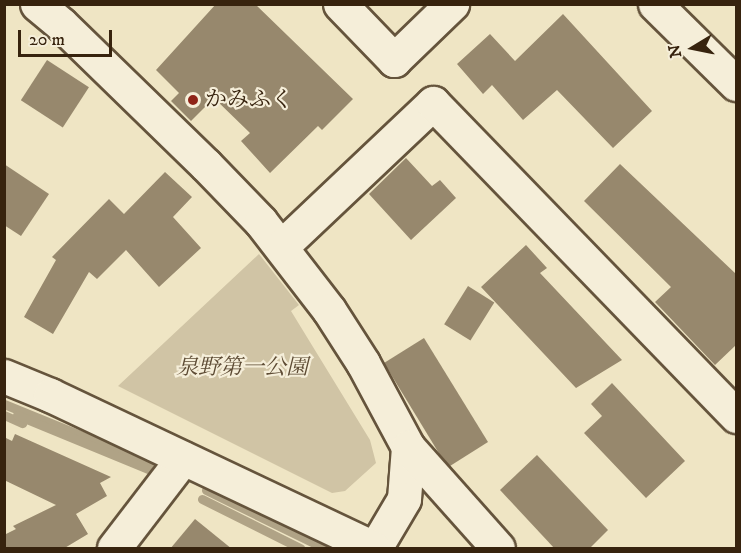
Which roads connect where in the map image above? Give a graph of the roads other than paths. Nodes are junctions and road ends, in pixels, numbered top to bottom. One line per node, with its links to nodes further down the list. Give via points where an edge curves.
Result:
1 (37, 4): 6 (street, via 197,156)
2 (340, 4): 3 (street, via 394,60)
3 (452, 4)
4 (655, 4): 5 (street)
5 (736, 84)
6 (282, 246): 8 (street, via 433,103); 9 (street, via 363,363)
7 (4, 376): 10 (street)
8 (736, 416)
9 (408, 447): 12 (street, via 404,499); 13 (street)
10 (183, 458): 11 (street); 12 (street)
11 (114, 549)
12 (374, 549)
13 (498, 549)

